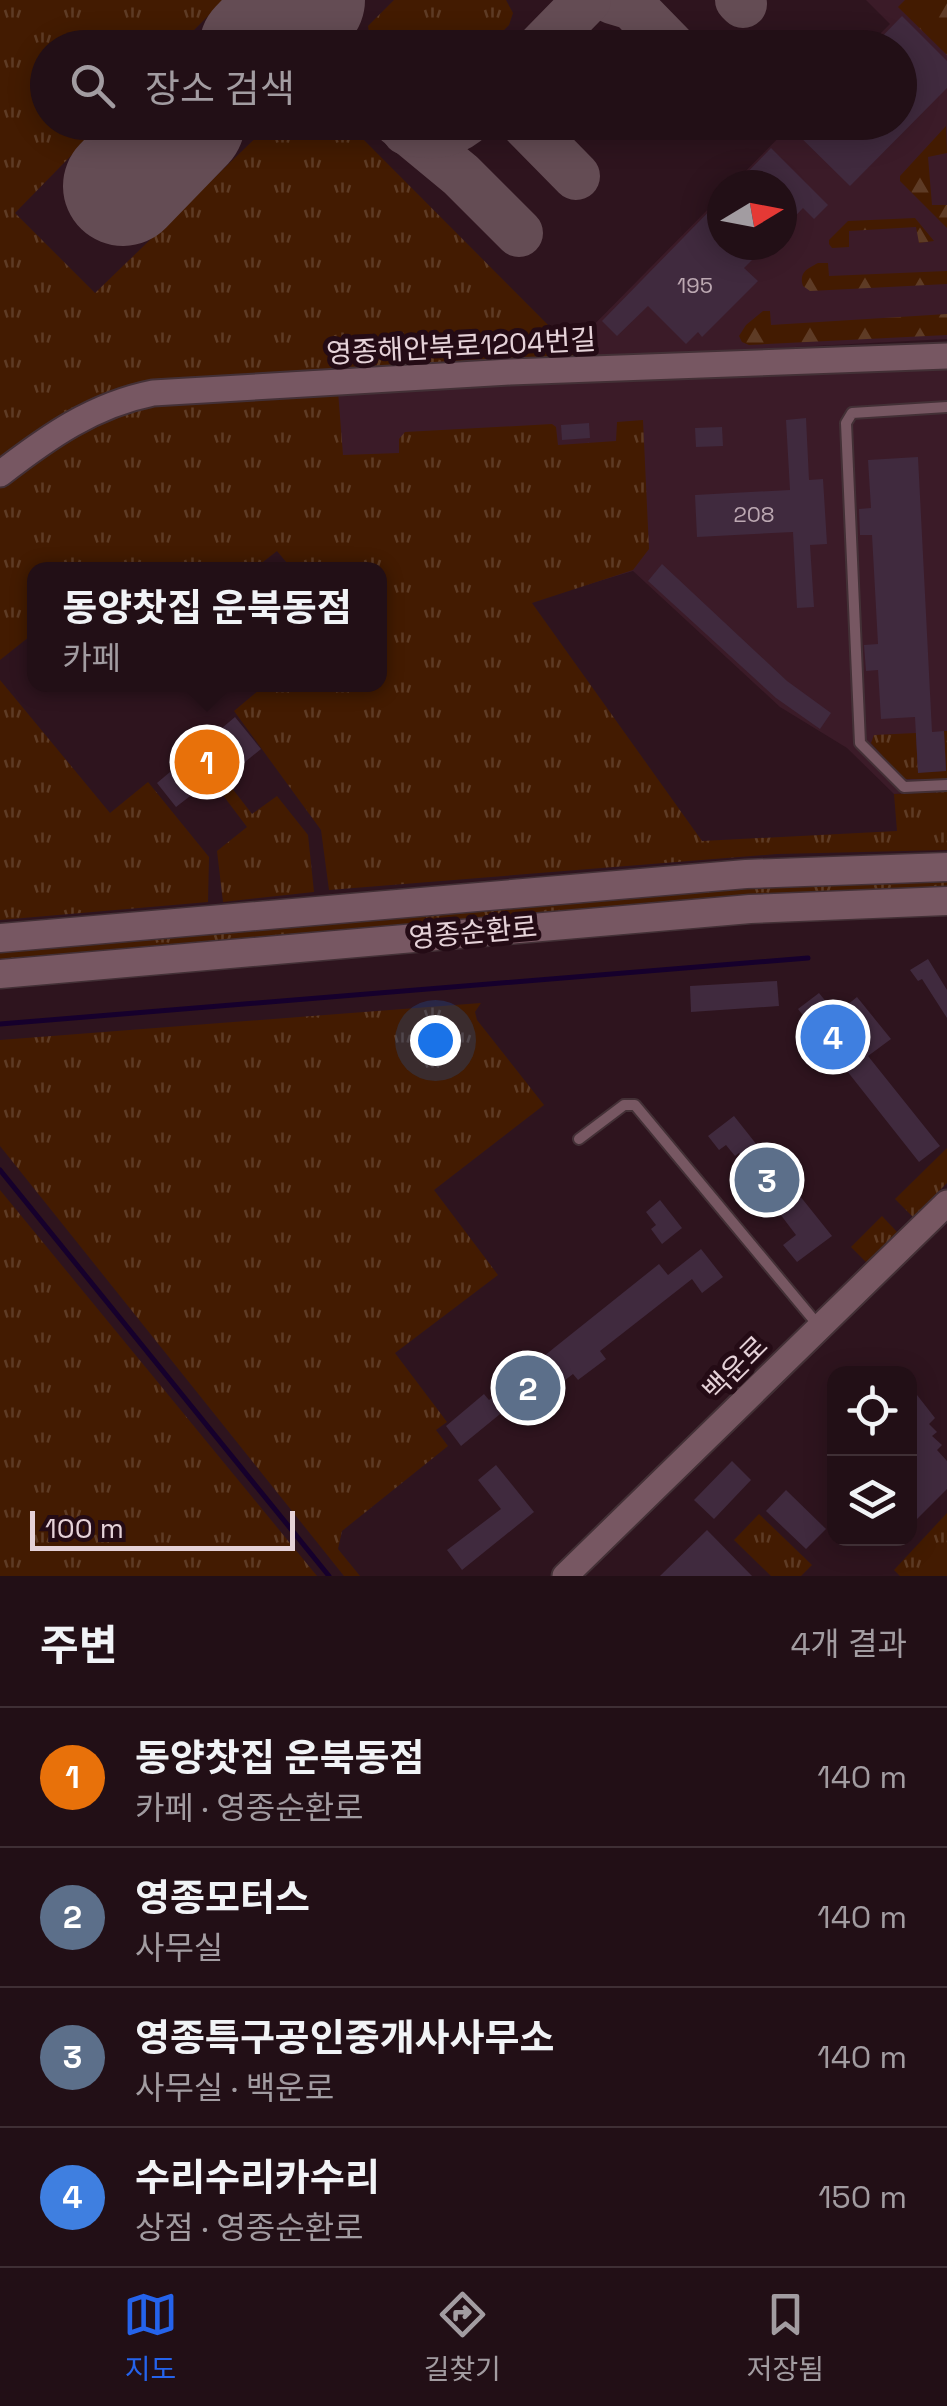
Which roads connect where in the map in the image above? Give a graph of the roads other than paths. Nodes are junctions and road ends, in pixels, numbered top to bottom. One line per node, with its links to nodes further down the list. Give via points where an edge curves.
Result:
1 (947, 356): 3 (street, 영종해안북로1204번길, via 152,393 75,420)
2 (947, 406): 4 (lane, via 852,413 846,423 860,743 904,786)
3 (0, 474)
4 (947, 786)
5 (947, 867): 7 (main road, 영종순환로, via 746,874)
6 (947, 901): 8 (main road, 영종순환로, via 750,908)
7 (0, 938)
8 (0, 974)
9 (579, 1139): 11 (lane, via 634,1104)
10 (947, 1203): 11 (street, 백운로)
11 (820, 1327): 12 (street, 백운로)
12 (565, 1576)

